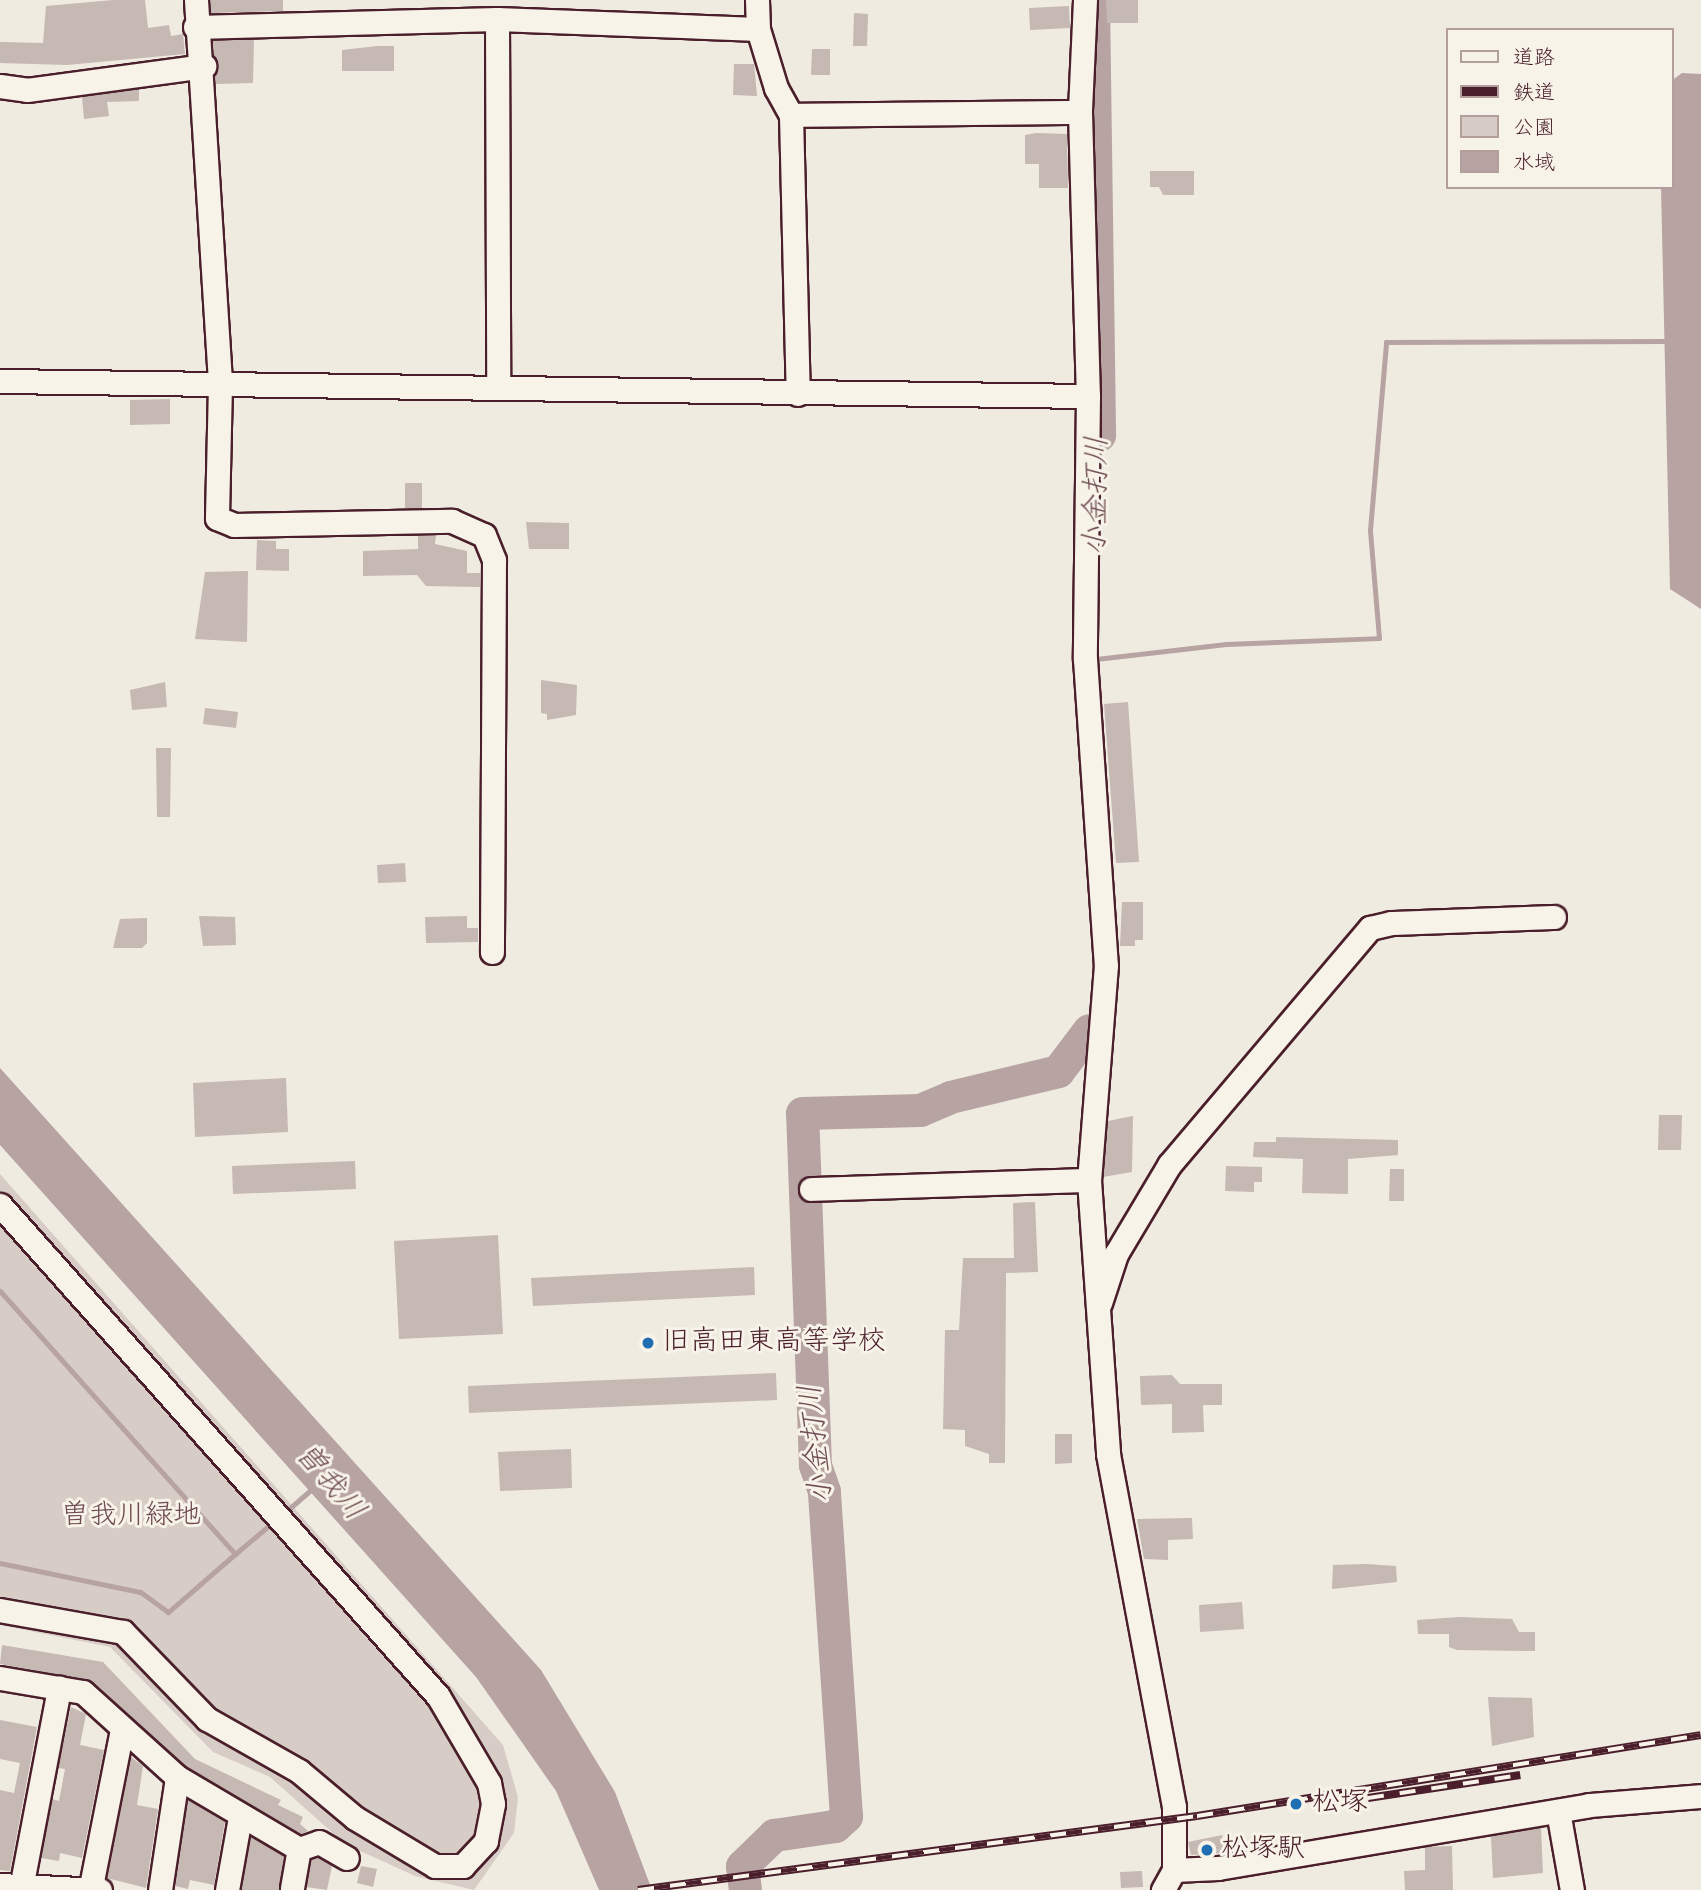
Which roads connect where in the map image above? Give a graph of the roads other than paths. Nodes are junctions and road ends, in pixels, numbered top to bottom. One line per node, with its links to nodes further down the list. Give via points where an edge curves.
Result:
1 (196, 0): 5 (street)
2 (757, 0): 6 (street)
3 (1085, 0): 9 (street)
4 (497, 19): 5 (street); 6 (street); 13 (street)
5 (195, 27): 7 (street)
6 (758, 29): 10 (street, via 776,88)
7 (204, 66): 8 (street, via 27,90); 12 (street)
8 (0, 86)
9 (1080, 112): 10 (street); 15 (street)
10 (791, 115): 14 (street)
11 (0, 381): 12 (street)
12 (220, 384): 13 (street); 17 (street, via 217,518 234,525 452,521 484,536 494,560)
13 (498, 386): 14 (street)
14 (798, 394): 15 (street)
15 (1088, 396): 18 (street, via 1086,659 1106,965)
16 (1554, 918): 21 (street, via 1391,923 1370,928 1169,1165 1116,1254)
17 (492, 952)
18 (1089, 1180): 19 (street); 21 (street)
19 (811, 1189)
20 (0, 1205): 22 (street, via 438,1696 489,1783 493,1804 486,1842 463,1866 435,1866 355,1818 299,1771 207,1719 124,1632)
21 (1096, 1316): 32 (street, via 1111,1468 1174,1807)
22 (0, 1610)
23 (0, 1678): 24 (street)
24 (59, 1688): 25 (street, via 83,1692); 33 (street)
25 (122, 1729): 26 (street); 34 (street)
26 (177, 1777): 29 (street); 36 (street)
27 (1701, 1796): 28 (street)
28 (1558, 1811): 32 (street); 38 (street)
29 (240, 1817): 30 (street); 37 (street)
30 (299, 1849): 31 (street, via 319,1842); 35 (street)
31 (347, 1858)
32 (1169, 1880)
33 (11, 1887): 34 (street)
34 (95, 1888)
35 (292, 1888)
36 (160, 1890)
37 (227, 1890)
38 (1572, 1890)

